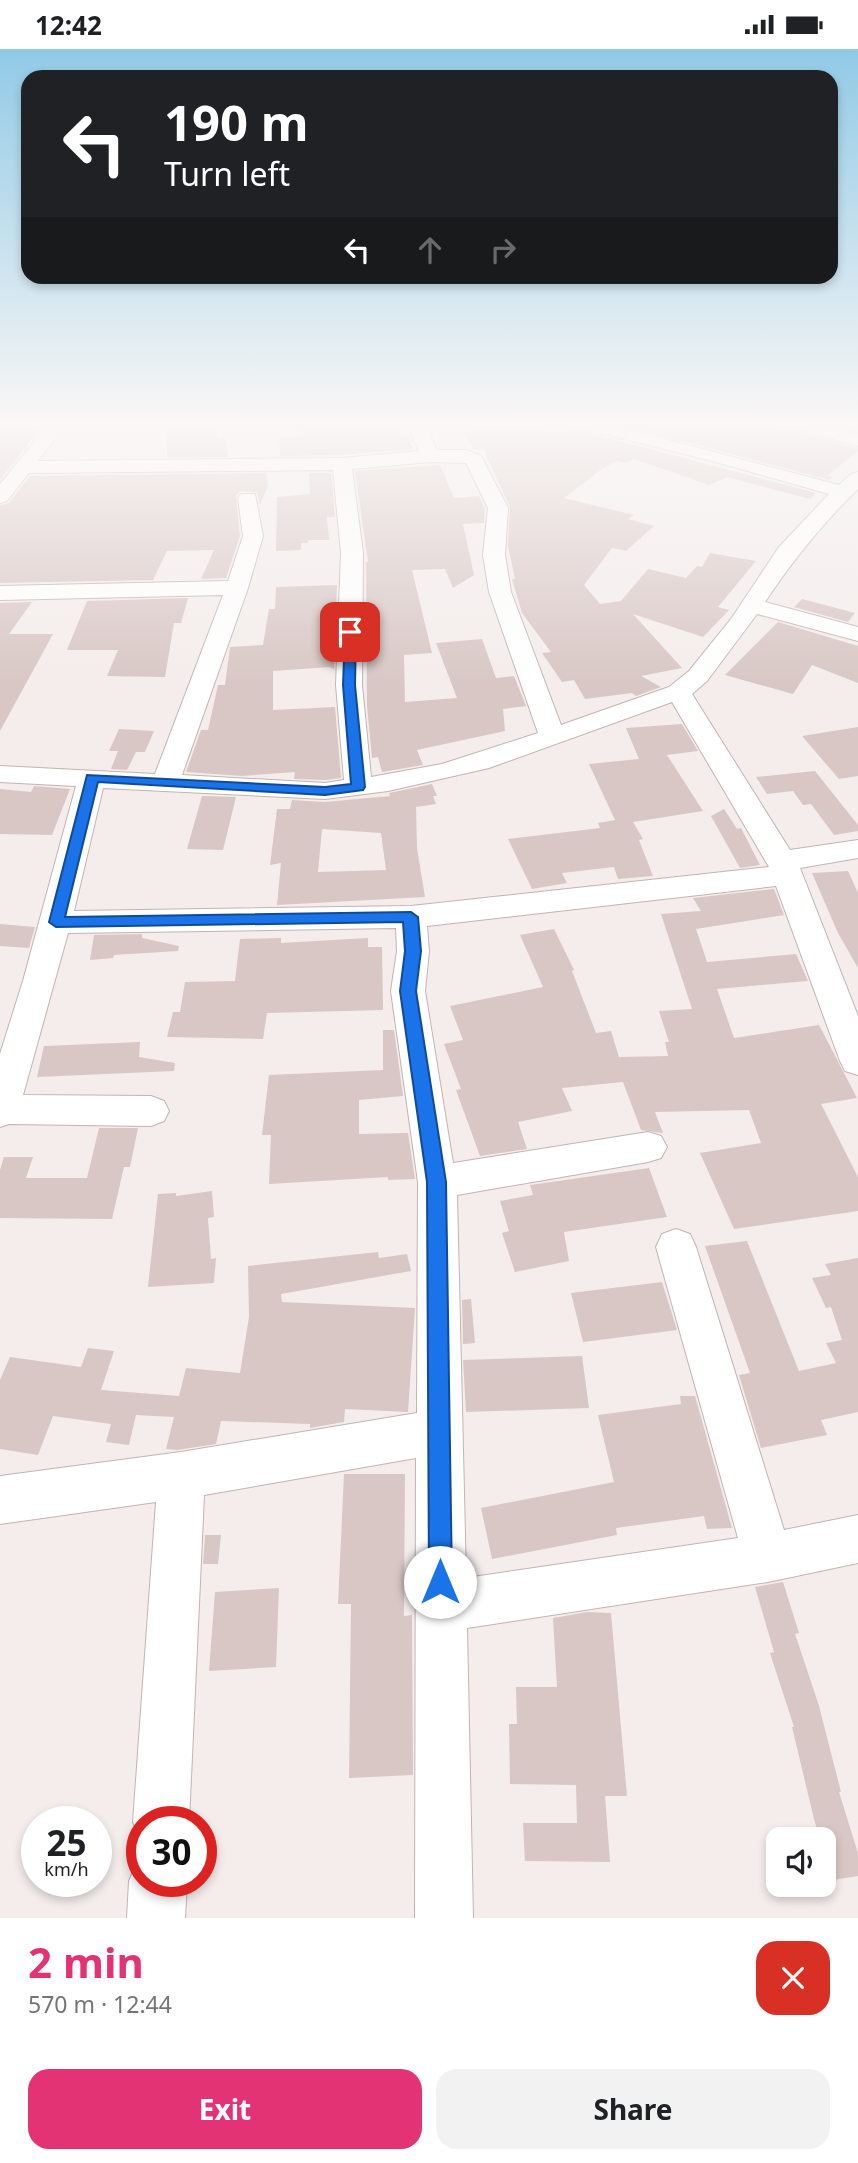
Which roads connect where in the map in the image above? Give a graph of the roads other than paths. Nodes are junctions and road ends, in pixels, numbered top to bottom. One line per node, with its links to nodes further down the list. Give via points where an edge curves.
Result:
1 (249, 508): 5 (street, via 253,536)
2 (347, 508): 14 (street, via 352,552 349,685)
3 (498, 508): 10 (street, via 494,555 499,592)
4 (826, 508): 7 (street, via 768,578)
5 (237, 588): 6 (street); 13 (street)
6 (0, 593)
7 (753, 606): 8 (street); 9 (street, via 698,676)
8 (858, 635)
9 (678, 692): 10 (street); 16 (street)
10 (552, 737): 14 (street, via 448,771)
11 (0, 774): 12 (street)
12 (92, 778): 13 (street); 18 (street)
13 (166, 781): 14 (street, via 325,791)
14 (358, 787)
15 (858, 849): 16 (street)
16 (784, 868): 17 (street); 19 (street)
17 (411, 917): 18 (street); 23 (street, via 408,991)
18 (56, 922): 20 (street)
19 (858, 1061)
20 (1, 1110): 21 (street)
21 (151, 1111)
22 (648, 1147): 23 (street)
23 (437, 1182): 25 (street)
24 (676, 1247): 29 (street)
25 (440, 1432): 26 (street); 30 (street)
26 (181, 1475): 27 (street); 31 (street)
27 (0, 1500)
28 (858, 1539): 29 (street)
29 (768, 1558): 30 (street)
30 (441, 1607): 34 (street)
31 (163, 1806)
32 (157, 1897): 33 (street)
33 (156, 1918)
34 (444, 1918)

